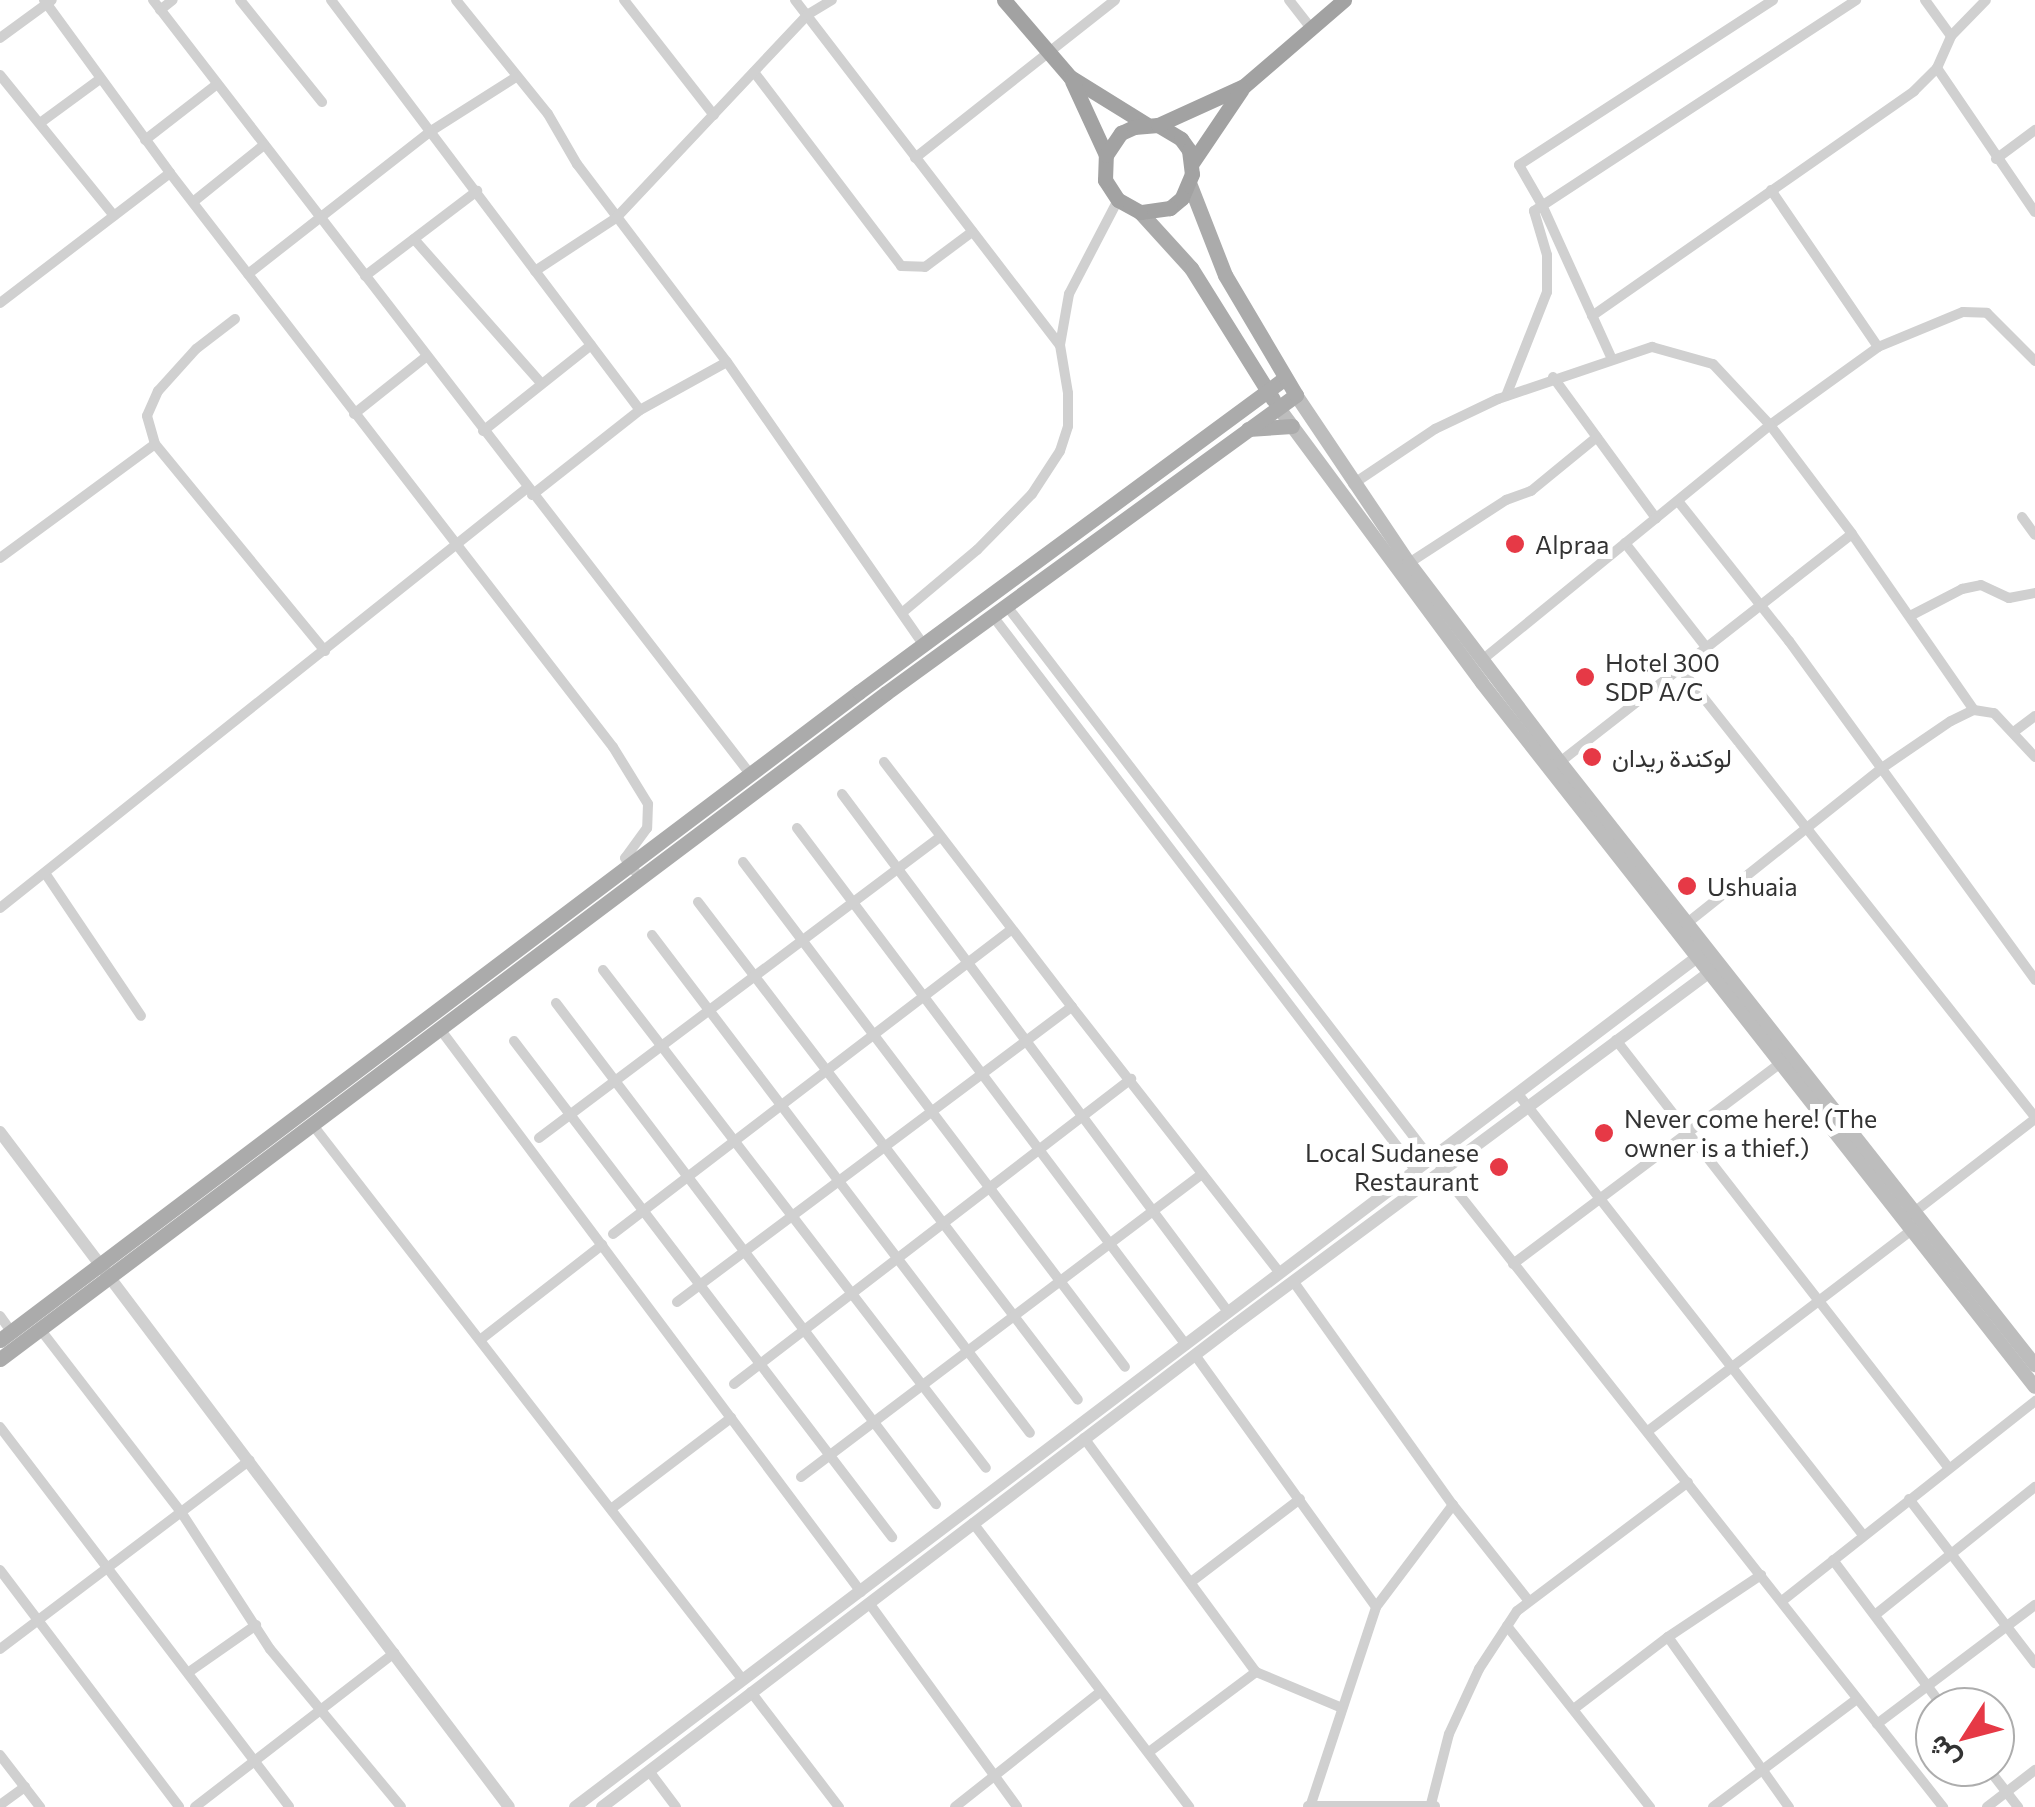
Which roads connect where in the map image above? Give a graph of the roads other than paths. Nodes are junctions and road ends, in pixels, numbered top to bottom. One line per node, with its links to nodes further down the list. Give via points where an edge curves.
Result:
1 (173, 0): 17 (street)
2 (240, 0): 31 (street)
3 (331, 0): 36 (street)
4 (456, 0): 26 (street)
5 (624, 0): 32 (street)
6 (795, 0): 18 (street)
7 (832, 0): 18 (street)
8 (1004, 0): 22 (highway)
9 (1115, 0): 22 (street)
10 (1289, 0): 19 (street)
11 (1344, 0): 19 (highway)
12 (1773, 0): 49 (street, via 1519,165)
13 (1856, 0): 49 (street)
14 (1925, 0): 20 (street)
15 (1986, 0): 20 (street)
16 (48, 1): 21 (street); 28 (street)
17 (157, 5): 29 (street)
18 (806, 15): 24 (street); 40 (street)
19 (1311, 28): 30 (highway)
20 (1951, 36): 23 (street)
21 (0, 38)
22 (1050, 53): 27 (highway); 40 (street)
23 (1937, 68): 41 (street); 45 (street)
24 (754, 72): 32 (street); 55 (street, via 900,266 925,267)
25 (0, 75): 33 (street)
26 (516, 77): 36 (street); 54 (street)
27 (1070, 77): 34 (highway); 39 (highway)
28 (100, 79): 33 (street); 37 (street)
29 (216, 85): 37 (street); 38 (street)
30 (1244, 86): 34 (highway); 42 (highway)
31 (322, 102)
32 (714, 115): 54 (street)
33 (40, 124): 52 (street)
34 (1152, 125): 39 (highway, via 1122,133); 42 (highway, via 1181,138)
35 (2035, 130): 41 (street)
36 (431, 131): 46 (street); 53 (street)
37 (145, 140): 43 (street)
38 (264, 145): 48 (street); 53 (street)
39 (1106, 156): 47 (highway, via 1106,180)
40 (916, 158): 55 (street)
41 (1996, 159): 51 (street)
42 (1192, 163): 44 (highway)
43 (170, 173): 48 (street); 52 (street)
44 (1190, 185): 50 (highway, via 1170,208); 71 (main road, via 1225,274)
45 (1771, 190): 61 (street); 65 (street)
46 (476, 191): 56 (street); 57 (street)
47 (1118, 200): 50 (highway); 64 (street, via 1069,294)
48 (194, 202): 58 (street)
49 (1542, 205): 61 (street); 76 (street, via 1534,212 1547,256 1547,292)
50 (1140, 212): 70 (main road, via 1191,268)
51 (2035, 212)
52 (114, 216): 60 (street)
53 (320, 218): 58 (street); 59 (street)
54 (616, 218): 57 (street); 69 (street)
55 (972, 232): 64 (street)
56 (414, 238): 59 (street); 73 (street)
57 (535, 271): 63 (street)
58 (248, 274): 79 (street)
59 (366, 276): 66 (street)
60 (0, 304)
61 (1592, 316): 67 (street)
62 (235, 319): 85 (street, via 158,391 147,416)
63 (591, 345): 73 (street); 78 (street)
64 (1060, 345): 100 (street, via 1068,426 1051,469 978,550)
65 (1878, 346): 68 (street, via 1976,310 2004,326); 81 (street)
66 (426, 356): 79 (street); 83 (street)
67 (1611, 357): 72 (street); 81 (street, via 1652,346 1695,356 1732,381)
68 (2035, 361)
69 (727, 362): 78 (street); 100 (street)
70 (1256, 374): 74 (main road); 80 (main road)
71 (1286, 378): 74 (main road); 75 (main road)
72 (1553, 378): 76 (street); 84 (street)
73 (542, 384): 83 (street)
74 (1268, 391): 77 (main road); 80 (main road)
75 (1296, 395): 77 (main road); 86 (main road)
76 (1506, 396): 86 (street, via 1435,428)
77 (1278, 407): 80 (main road); 82 (main road)
78 (640, 410): 87 (street)
79 (354, 414): 94 (street)
80 (1238, 425): 82 (main road); 99 (main road); 102 (main road)
81 (1770, 425): 88 (street); 91 (street)
82 (1292, 426): 130 (main road, via 1472,670)
83 (483, 431): 87 (street)
84 (1597, 436): 90 (street); 96 (street, via 1531,491)
85 (155, 444): 95 (street); 104 (street)
86 (1353, 484): 96 (main road)
87 (530, 491): 94 (street); 114 (street)
88 (1678, 500): 90 (street); 98 (street)
89 (2022, 517): 92 (street)
90 (1656, 518): 93 (street)
91 (1852, 534): 98 (street); 101 (street)
92 (2035, 535)
93 (1624, 543): 103 (street); 105 (street)
94 (459, 544): 104 (street); 122 (street, via 614,748 648,804 647,828 626,853)
95 (0, 558)
96 (1409, 563): 105 (main road)
97 (2035, 593): 101 (street, via 2009,598 1982,584)
98 (1761, 605): 103 (street); 113 (street)
99 (999, 610): 122 (main road); 136 (street); 137 (street)
100 (903, 612): 102 (street)
101 (1910, 616): 107 (street)
102 (924, 644): 114 (main road)
103 (1706, 647): 106 (street)
104 (326, 651): 121 (street)
105 (1482, 660): 112 (main road)
106 (1680, 668): 112 (street); 117 (street)
107 (1974, 710): 109 (street, via 1994,713); 113 (street)
108 (2035, 716): 109 (street)
109 (2015, 731): 110 (street)
110 (2035, 757)
111 (884, 762): 118 (street)
112 (1560, 762): 126 (main road)
113 (1882, 768): 117 (street); 135 (street)
114 (750, 775): 122 (main road)
115 (842, 794): 120 (street)
116 (797, 828): 124 (street)
117 (1806, 829): 126 (street); 160 (street)
118 (940, 836): 120 (street); 127 (street)
119 (743, 862): 129 (street)
120 (896, 872): 124 (street); 131 (street)
121 (45, 873): 125 (street); 142 (street)
122 (636, 873): 143 (main road); 186 (main road)
123 (698, 902): 134 (street)
124 (850, 904): 129 (street); 138 (street)
125 (0, 908)
126 (1686, 924): 130 (main road)
127 (1010, 932): 131 (street); 140 (street)
128 (652, 935): 141 (street)
129 (802, 941): 134 (street); 144 (street)
130 (1702, 954): 132 (main road); 154 (street)
131 (966, 966): 138 (street); 147 (street)
132 (1714, 969): 145 (street); 149 (main road); 178 (main road)
133 (603, 970): 148 (street)
134 (754, 979): 141 (street); 150 (street)
135 (2035, 980)
136 (1297, 984): 137 (street); 168 (street)
137 (1282, 996): 169 (street)
138 (923, 999): 144 (street); 151 (street)
139 (556, 1003): 153 (street)
140 (1072, 1006): 147 (street); 152 (street)
141 (710, 1010): 148 (street); 155 (street)
142 (141, 1016)
143 (440, 1029): 161 (main road); 181 (street)
144 (872, 1037): 150 (street); 157 (street)
145 (1616, 1040): 156 (street); 163 (street)
146 (514, 1042): 158 (street)
147 (1022, 1042): 151 (street); 159 (street)
148 (662, 1048): 153 (street); 165 (street)
149 (1781, 1063): 163 (street); 178 (main road)
150 (826, 1071): 155 (street); 166 (street)
151 (980, 1074): 157 (street); 167 (street)
152 (1131, 1079): 159 (street); 170 (street)
153 (616, 1082): 158 (street); 171 (street)
154 (1518, 1094): 156 (street); 168 (street)
155 (782, 1104): 165 (street); 172 (street)
156 (1527, 1106): 168 (street); 174 (street)
157 (931, 1112): 166 (street); 173 (street)
158 (570, 1115): 164 (street); 175 (street)
159 (1081, 1118): 167 (street); 176 (street)
160 (2035, 1118): 178 (street)
161 (312, 1124): 186 (main road); 200 (street)
162 (0, 1132): 186 (street)
163 (1689, 1132): 174 (street); 193 (street)
164 (540, 1138)
165 (736, 1141): 171 (street); 177 (street)
166 (884, 1147): 172 (street); 179 (street)
167 (1039, 1151): 173 (street); 182 (street)
168 (1436, 1164): 169 (street); 185 (street); 188 (street)
169 (1416, 1170): 187 (street)
170 (1202, 1174): 176 (street); 187 (street)
171 (690, 1177): 175 (street); 183 (street)
172 (840, 1180): 177 (street); 184 (street)
173 (989, 1190): 179 (street); 189 (street)
174 (1602, 1200): 185 (street); 205 (street)
175 (642, 1212): 180 (street); 190 (street)
176 (1154, 1213): 182 (street); 194 (street)
177 (792, 1216): 183 (street); 191 (street)
178 (1910, 1220): 193 (street); 206 (main road); 210 (main road)
179 (943, 1225): 184 (street); 196 (street)
180 (613, 1234)
181 (602, 1245): 200 (street); 213 (street)
182 (1110, 1245): 189 (street); 201 (street)
183 (746, 1251): 190 (street); 198 (street)
184 (899, 1259): 191 (street); 202 (street)
185 (1514, 1264): 216 (street)
186 (105, 1271): 197 (main road); 199 (main road); 220 (street)
187 (1280, 1273): 194 (street)
188 (1293, 1281): 201 (street); 230 (street)
189 (1062, 1282): 196 (street); 207 (street)
190 (700, 1284): 192 (street); 204 (street)
191 (853, 1294): 198 (street); 209 (street)
192 (677, 1302)
193 (1821, 1302): 205 (street); 221 (street)
194 (1228, 1314): 201 (street)
195 (0, 1316): 199 (street)
196 (1015, 1318): 202 (street); 211 (street)
197 (40, 1329): 203 (main road); 232 (street)
198 (805, 1330): 204 (street); 214 (street)
199 (6, 1336)
200 (480, 1340): 231 (street)
201 (1190, 1350): 218 (street); 223 (street); 227 (street)
202 (970, 1351): 209 (street); 217 (street)
203 (0, 1359)
204 (760, 1364): 208 (street); 219 (street)
205 (1731, 1365): 216 (street); 234 (street)
206 (2035, 1365)
207 (1126, 1367)
208 (734, 1384)
209 (924, 1386): 214 (street); 222 (street)
210 (2035, 1388)
211 (1078, 1400)
212 (2035, 1401): 221 (street)
213 (731, 1418): 231 (street); 242 (street)
214 (875, 1423): 219 (street); 229 (street)
215 (0, 1427): 238 (street)
216 (1648, 1432): 225 (street)
217 (1030, 1433)
218 (1084, 1438): 223 (street); 241 (street)
219 (829, 1456): 224 (street); 235 (street)
220 (250, 1460): 232 (street); 254 (street)
221 (1948, 1467): 228 (street)
222 (986, 1468)
223 (1026, 1474): 233 (street); 242 (street)
224 (802, 1477)
225 (1688, 1482): 240 (street); 243 (street)
226 (2034, 1490): 236 (street)
227 (1300, 1499): 241 (street); 246 (street)
228 (1908, 1499): 234 (street); 236 (street)
229 (936, 1504)
230 (1453, 1505): 243 (street); 246 (street)
231 (611, 1509): 258 (street)
232 (181, 1512): 238 (street); 249 (street)
233 (972, 1523): 242 (street); 260 (street)
234 (1863, 1535): 237 (street)
235 (892, 1537)
236 (1950, 1552): 247 (street); 251 (street)
237 (1833, 1560): 244 (street); 247 (street)
238 (106, 1565): 248 (street); 256 (street)
239 (0, 1570): 248 (street)
240 (1761, 1575): 244 (street); 252 (street)
241 (1191, 1582): 257 (street)
242 (865, 1598): 258 (street); 272 (street)
243 (1528, 1600): 250 (street)
244 (1782, 1601): 261 (street)
245 (2035, 1605): 251 (street)
246 (1376, 1607): 262 (street)
247 (1875, 1615): 259 (street)
248 (38, 1620): 253 (street); 280 (street)
249 (256, 1625): 256 (street); 264 (street)
250 (1506, 1626): 263 (street); 278 (street, via 1449,1734)
251 (2006, 1626): 255 (street); 259 (street)
252 (1668, 1637): 263 (street); 271 (street)
253 (0, 1650)
254 (394, 1652): 264 (street); 284 (street)
255 (2035, 1663)
256 (189, 1672): 268 (street)
257 (1256, 1672): 262 (street); 266 (street)
258 (747, 1686): 270 (street); 285 (street); 288 (street)
259 (1928, 1686): 265 (street)
260 (1100, 1692): 266 (street); 272 (street)
261 (1857, 1699): 265 (street); 271 (street)
262 (1342, 1708): 277 (street)
263 (1575, 1708): 292 (street)
264 (324, 1709): 268 (street); 283 (street)
265 (1877, 1724): 295 (street)
266 (1149, 1752): 291 (street)
267 (0, 1755): 273 (street)
268 (255, 1760): 281 (street); 282 (street)
269 (2035, 1770): 275 (street)
270 (649, 1771): 286 (street); 287 (street)
271 (1760, 1771): 293 (street); 294 (street)
272 (994, 1776): 289 (street); 290 (street)
273 (25, 1787): 276 (street); 279 (street)
274 (2002, 1787): 275 (street)
275 (2006, 1792): 296 (street); 297 (street)
276 (0, 1805)
277 (1309, 1805): 278 (street)
278 (1434, 1806)
279 (40, 1807)
280 (179, 1807)
281 (194, 1807)
282 (289, 1807)
283 (401, 1807)
284 (510, 1807)
285 (575, 1807)
286 (602, 1807)
287 (676, 1807)
288 (840, 1807)
289 (955, 1807)
290 (1017, 1807)
291 (1189, 1807)
292 (1650, 1807)
293 (1713, 1807)
294 (1789, 1807)
295 (1943, 1807)
296 (1987, 1807)
297 (2018, 1807)

